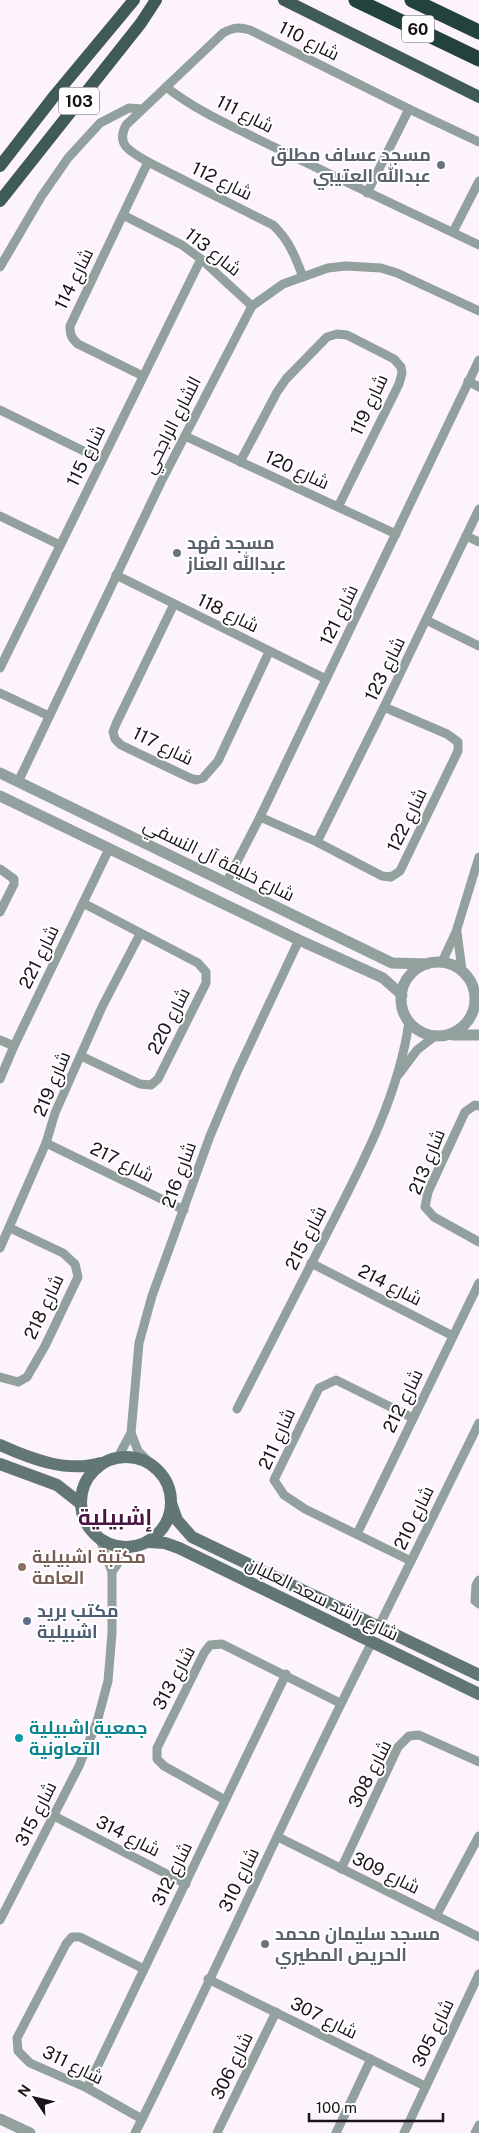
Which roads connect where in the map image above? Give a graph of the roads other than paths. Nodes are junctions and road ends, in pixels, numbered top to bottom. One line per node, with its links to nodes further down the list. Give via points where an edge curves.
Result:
1 (126, 0): 8 (main road)
2 (134, 0): 8 (main road, 103)
3 (156, 0): 9 (main road, 103)
4 (167, 0): 9 (main road)
5 (284, 0): 13 (main road)
6 (356, 0): 11 (highway, 60)
7 (412, 0): 10 (highway, 60)
8 (116, 21): 21 (main road, 103)
9 (141, 23): 24 (main road, 103)
10 (479, 32)
11 (479, 59)
12 (166, 87): 16 (street, شارع 110); 17 (street, شارع 110, via 223,32 240,27); 23 (street, شارع 111, via 198,109)
13 (462, 88): 14 (main road); 15 (main road)
14 (479, 92)
15 (479, 97)
16 (142, 109): 18 (street, شارع 110); 29 (street, via 129,108 100,123 68,158)
17 (408, 109): 19 (street, شارع 110); 23 (street)
18 (126, 125): 20 (street, شارع 112, via 123,143 128,150)
19 (479, 142)
20 (148, 162): 25 (street, 114 شارع); 30 (street, شارع 112, via 273,225 285,236)
21 (0, 166)
22 (479, 181): 26 (street)
23 (367, 193): 26 (street, شارع 111)
24 (0, 201)
25 (123, 215): 28 (street, شارع 113); 34 (street, 114 شارع, via 70,326 70,334 78,344)
26 (453, 232): 27 (street, شارع 111)
27 (479, 245)
28 (201, 258): 31 (street, شارع 113); 34 (street, شارع 115)
29 (0, 267)
30 (303, 277): 31 (street, الشارع الراجحي, via 274,289); 32 (street, الشارع الراجحي, via 328,268 381,268)
31 (252, 306): 38 (street, الشارع الراجحي)
32 (479, 311)
33 (479, 360): 35 (street, شارع 121)
34 (144, 376): 39 (street, شارع 115)
35 (468, 381): 36 (street); 44 (street, شارع 121)
36 (479, 387)
37 (0, 410): 39 (street)
38 (185, 436): 40 (street, شارع 120); 48 (street, الشارع الراجحي)
39 (102, 460): 47 (street, شارع 115)
40 (240, 462): 41 (street, شارع 120); 41 (street, شارع 119, via 286,379 327,337 347,335 394,359 402,373)
41 (338, 507): 44 (street, شارع 120)
42 (479, 509): 45 (street, شارع 123)
43 (0, 516): 47 (street)
44 (396, 534): 54 (street, شارع 121)
45 (466, 536): 46 (street); 50 (street, شارع 123)
46 (479, 542)
47 (60, 545): 53 (street, شارع 115)
48 (116, 575): 49 (street, شارع 118); 57 (street, الشارع الراجحي)
49 (174, 604): 52 (street, شارع 118); 52 (street, شارع 117, via 113,732 121,745 190,778 203,778 218,761)
50 (426, 620): 51 (street); 56 (street, شارع 123)
51 (479, 646)
52 (268, 652): 54 (street, شارع 118)
53 (0, 668)
54 (326, 679): 61 (street, شارع 121)
55 (0, 693): 57 (street)
56 (384, 707): 62 (street, شارع 123); 62 (street, شارع 122, via 458,742 458,751 400,871 391,877 382,876)
57 (49, 716): 59 (street, الشارع الراجحي)
58 (0, 774): 59 (street, شارع خليفة آل النسفي)
59 (18, 782): 66 (street, شارع خليفة آل النسفي)
60 (0, 796): 63 (street)
61 (260, 817): 62 (street, شارع 122); 66 (street, شارع 121)
62 (316, 842)
63 (109, 849): 67 (street, شارع 221); 71 (street)
64 (479, 856): 69 (street)
65 (0, 869): 68 (street, via 14,879 14,884)
66 (226, 883): 73 (street, شارع خليفة آل النسفي, via 392,963)
67 (83, 903): 70 (street, شارع 220); 81 (street, شارع 221)
68 (0, 912)
69 (456, 932): 72 (street); 74 (street)
70 (140, 934): 82 (street, شارع 219); 82 (street, شارع 220, via 198,963 206,972 206,983 158,1079 151,1085 140,1084)
71 (299, 940): 75 (street, via 383,978); 87 (street, شارع 216, via 237,1072)
72 (442, 962): 73 (street); 74 (street)
73 (427, 964): 75 (street, via 410,976)
74 (462, 970): 76 (street)
75 (402, 995): 77 (street, via 403,1009)
76 (477, 998): 79 (street, via 468,1021 459,1030)
77 (409, 1022): 79 (street, via 420,1032); 83 (street, شارع 215)
78 (479, 1034): 79 (street)
79 (440, 1036): 83 (street, شارع 215, via 417,1050)
80 (0, 1040): 81 (street)
81 (14, 1046): 84 (street, شارع 221)
82 (81, 1056): 86 (street, شارع 219, via 55,1113)
83 (396, 1078): 91 (street, شارع 215, via 357,1175)
84 (0, 1079)
85 (479, 1106): 89 (street, شارع 213, via 465,1112 428,1192 425,1207 434,1217)
86 (46, 1143): 87 (street, شارع 217); 88 (street, شارع 219)
87 (184, 1210): 98 (street, شارع 216, via 152,1296 139,1343)
88 (10, 1228): 90 (street, شارع 219); 94 (street, شارع 218, via 62,1253 75,1264 78,1277 27,1378 18,1382)
89 (479, 1242)
90 (0, 1248)
91 (311, 1264): 93 (street, شارع 214); 95 (street, شارع 215)
92 (479, 1283): 93 (street, شارع 212)
93 (453, 1336): 96 (street, شارع 212)
94 (0, 1377)
95 (237, 1409)
96 (413, 1418): 106 (street, شارع 212); 106 (street, شارع 211, via 336,1380 327,1383 319,1388 274,1480 284,1495 305,1509)
97 (479, 1425): 110 (street, شارع 210)
98 (131, 1433): 100 (street, شارع 216); 103 (street, via 138,1451)
99 (0, 1445): 101 (main road, via 50,1464 88,1467)
100 (118, 1457): 101 (main road); 103 (main road, via 130,1456)
101 (104, 1462): 104 (main road, via 86,1479)
102 (1, 1465): 104 (main road, via 57,1485)
103 (152, 1465): 105 (main road, via 163,1475)
104 (80, 1503): 107 (main road, via 86,1524)
105 (171, 1503): 108 (main road, via 168,1518 160,1532); 114 (main road, شارع راشد سعد العلبان, via 176,1520 192,1537)
106 (357, 1534): 110 (street, شارع 211)
107 (100, 1540): 109 (main road, via 114,1546); 111 (street, شارع 315)
108 (148, 1542): 109 (main road); 115 (main road, شارع راشد سعد العلبان, via 178,1548)
109 (130, 1547): 111 (street)
110 (411, 1561): 114 (street, شارع 210)
111 (112, 1572): 124 (street, شارع 315, via 108,1681 97,1722)
112 (479, 1580): 113 (street, via 476,1601)
113 (479, 1604)
114 (379, 1626): 116 (main road, شارع راشد سعد العلبان)
115 (372, 1642): 117 (main road, شارع راشد سعد العلبان); 121 (street, شارع 310)
116 (430, 1652): 117 (main road, via 423,1660); 119 (main road, شارع راشد سعد العلبان)
117 (422, 1668): 120 (main road, شارع راشد سعد العلبان)
118 (286, 1674): 121 (street, شارع 313); 123 (street, شارع 312); 123 (street, شارع 313, via 222,1644 210,1645 157,1748 157,1759 164,1766)
119 (479, 1674)
120 (479, 1694)
121 (340, 1703): 126 (street, شارع 310)
122 (479, 1762): 127 (street, شارع 308, via 419,1735 409,1736 398,1747)
123 (225, 1800): 128 (street, شارع 312)
124 (54, 1816): 128 (street, شارع 314); 130 (street, شارع 315)
125 (479, 1836): 129 (street)
126 (278, 1837): 127 (street, شارع 309); 134 (street, شارع 310)
127 (341, 1869): 129 (street, شارع 309)
128 (186, 1884): 132 (street, شارع 312)
129 (436, 1916): 131 (street, شارع 309)
130 (0, 1920)
131 (479, 1937)
132 (144, 1969): 138 (street, شارع 312); 138 (street, شارع 311, via 80,1937 72,1937 17,2038 18,2051 30,2063)
133 (479, 1974): 137 (street, شارع 305)
134 (208, 1979): 135 (street, شارع 307); 140 (street, شارع 310)
135 (276, 2012): 136 (street, شارع 307); 144 (street, شارع 306)
136 (371, 2059): 137 (street, شارع 307); 145 (street)
137 (426, 2086): 146 (street, شارع 305)
138 (88, 2088): 140 (street, شارع 311)
139 (0, 2119): 142 (street)
140 (142, 2119): 143 (street, شارع 310)
141 (479, 2125): 147 (street)
142 (30, 2133)
143 (134, 2133)
144 (216, 2133)
145 (336, 2133)
146 (404, 2133)
147 (475, 2133)

